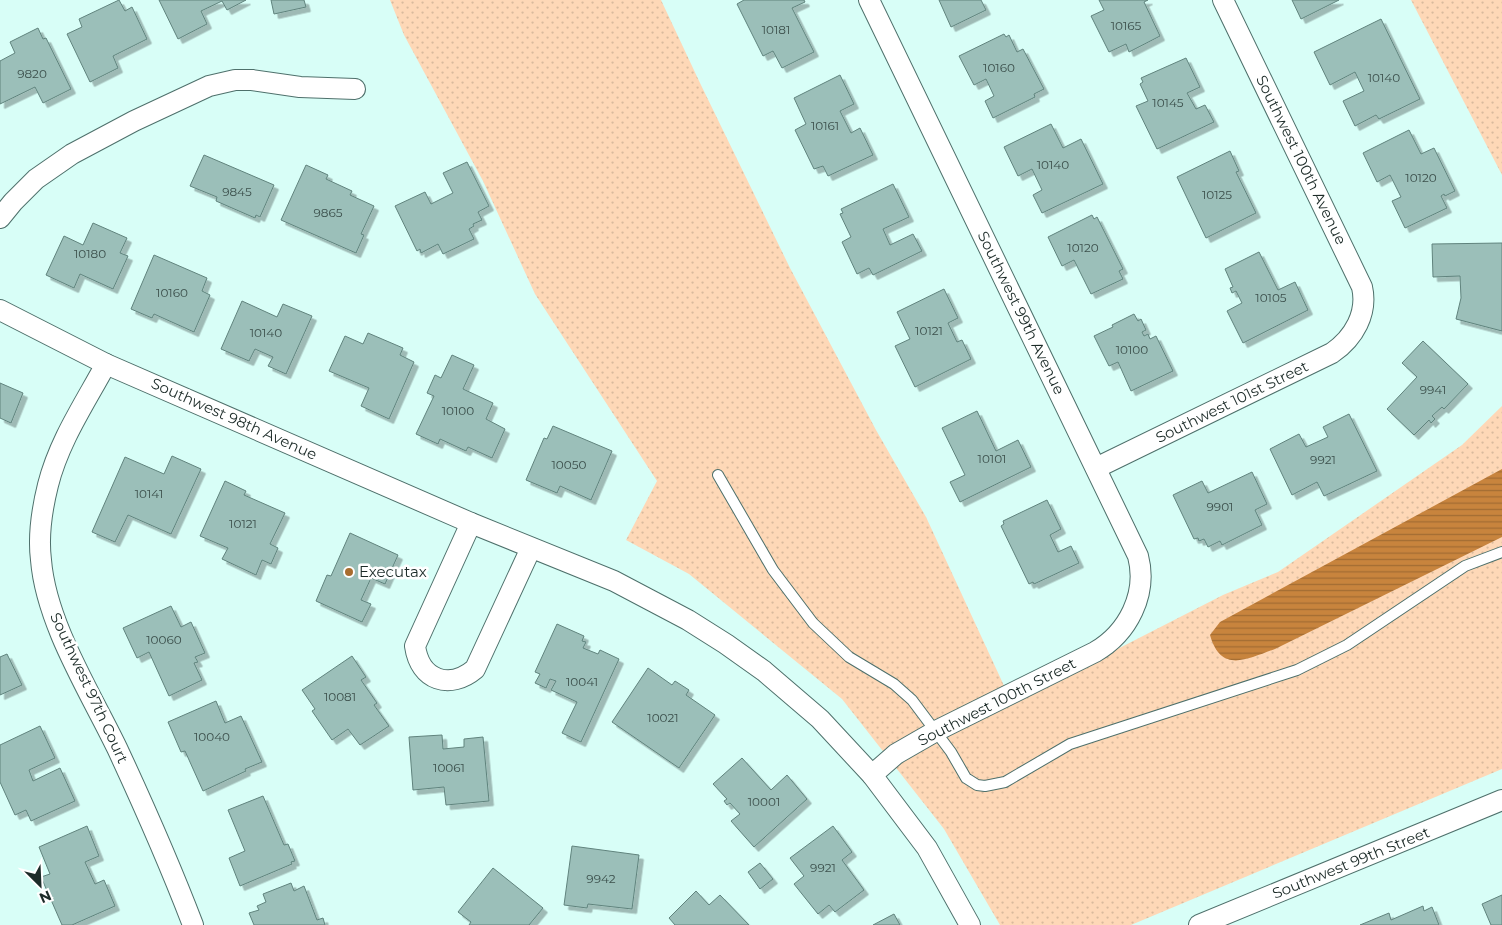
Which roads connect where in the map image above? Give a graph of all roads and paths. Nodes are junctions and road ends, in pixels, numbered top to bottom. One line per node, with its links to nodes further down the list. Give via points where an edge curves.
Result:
1 (869, 0): 8 (street, Southwest 99th Avenue)
2 (1223, 0): 6 (street, Southwest 100th Avenue, via 1362,287 1363,306)
3 (355, 89): 4 (street, via 300,87 252,80 210,86 95,141 52,167 24,190)
4 (0, 218)
5 (0, 310): 7 (street, Southwest 98th Avenue)
6 (1358, 323): 8 (street, Southwest 101st Street, via 1332,354)
7 (106, 364): 10 (street, Southwest 98th Avenue); 17 (street, Southwest 97th Court, via 55,460 44,501 41,561 60,633 117,749)
8 (1096, 468): 13 (street, Southwest 99th Avenue, via 1141,566 1138,600)
9 (718, 475): 14 (lane, via 772,570 813,623 850,657 894,684 912,700)
10 (471, 523): 11 (street, Southwest 98th Avenue); 11 (street, via 415,646 420,664 435,678 462,678 475,669)
11 (531, 548): 15 (street, Southwest 98th Avenue, via 614,581 726,644 764,671 820,719)
12 (1502, 552): 14 (lane, via 1465,566 1347,644 1298,670 1070,744 1000,783 985,786 966,778)
13 (1121, 629): 14 (street, Southwest 100th Street, via 1095,652)
14 (936, 731): 15 (street, Southwest 100th Street, via 896,754)
15 (872, 775): 18 (street, Southwest 98th Avenue, via 927,848)
16 (1502, 800): 19 (street, Southwest 99th Street)
17 (193, 925)
18 (970, 925)
19 (1199, 925)

